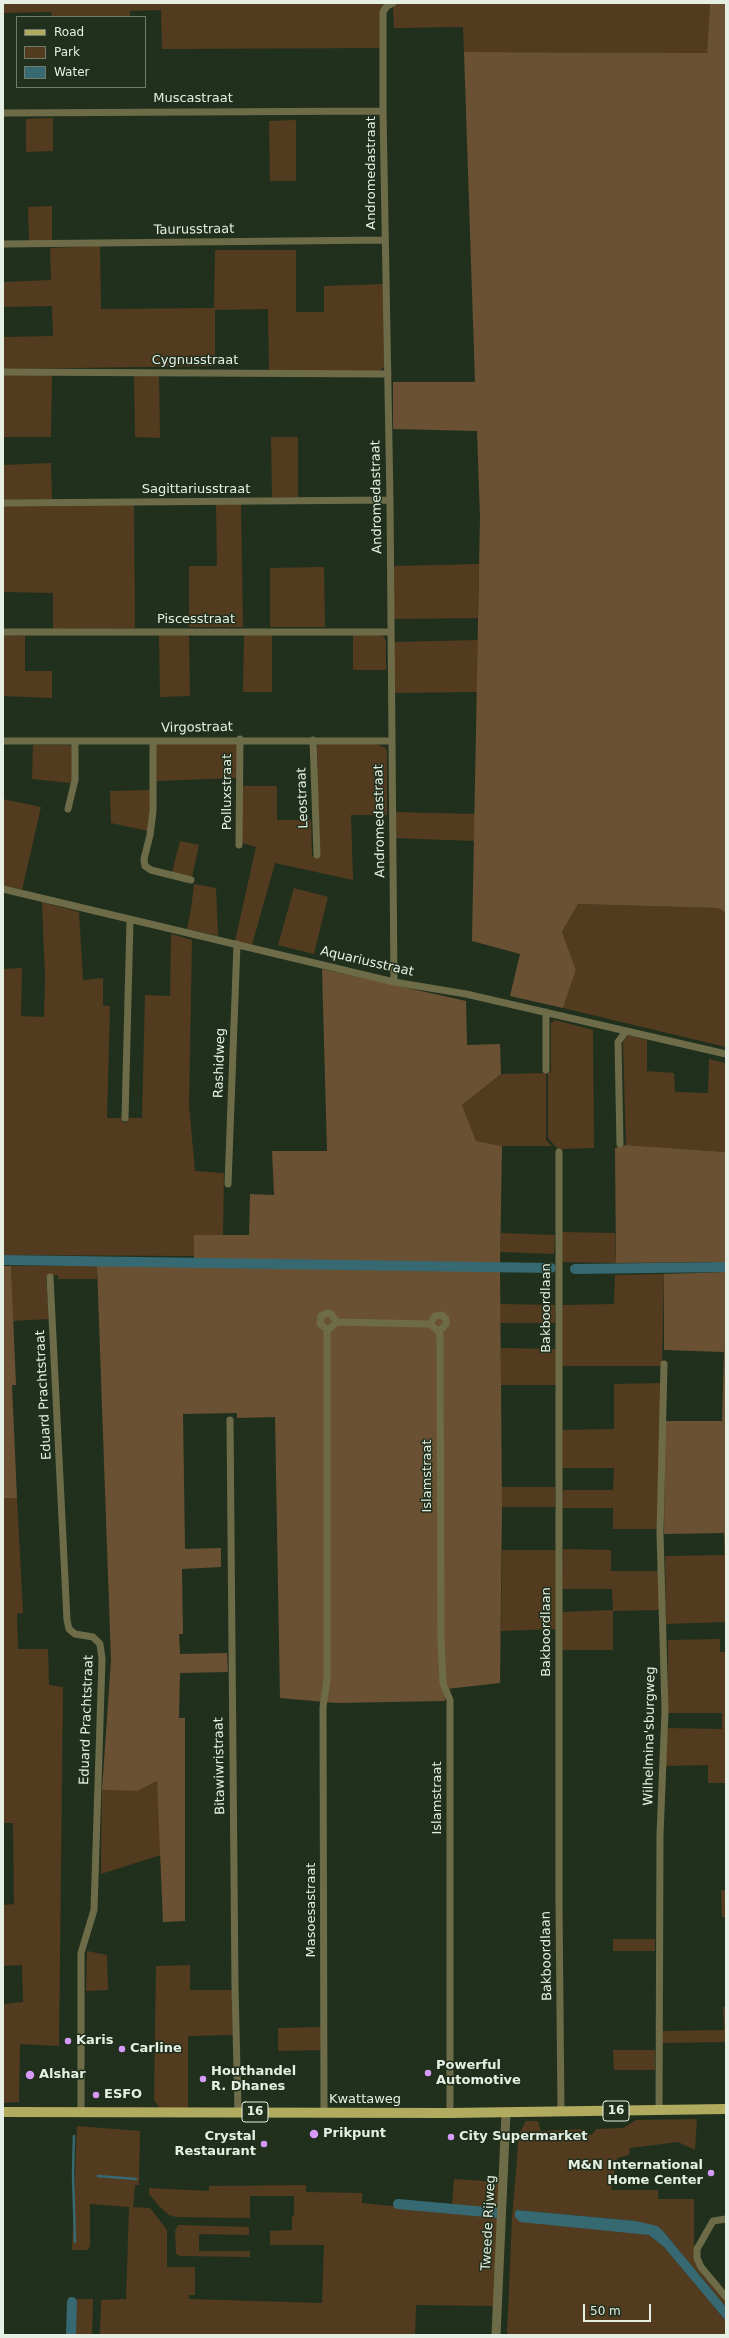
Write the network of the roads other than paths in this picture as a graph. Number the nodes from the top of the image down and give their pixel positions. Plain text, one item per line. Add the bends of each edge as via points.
1 (393, 3) edge
2 (383, 111) junction
3 (3, 113) edge
4 (384, 240) junction
5 (3, 244) edge
6 (3, 372) edge
7 (388, 374) junction
8 (390, 500) junction
9 (3, 503) edge
10 (3, 632) edge
11 (390, 632) junction
12 (240, 739) junction
13 (313, 740) junction
14 (3, 741) edge
15 (152, 741) junction
16 (391, 741) junction
17 (75, 742) junction
18 (68, 809) dead end
19 (239, 845) dead end
20 (317, 855) dead end
21 (192, 880) dead end
22 (3, 889) edge
23 (130, 920) junction
24 (237, 944) junction
25 (394, 982) junction
26 (546, 1012) junction
27 (626, 1031) junction
28 (726, 1054) edge
29 (546, 1070) dead end
30 (125, 1118) dead end
31 (620, 1144) dead end
32 (559, 1152) dead end
33 (228, 1184) dead end
34 (50, 1277) dead end
35 (337, 1322) junction
36 (430, 1324) junction
37 (328, 1330) junction
38 (439, 1332) junction
39 (664, 1364) dead end
40 (230, 1420) dead end
41 (726, 2109) edge
42 (659, 2110) junction
43 (81, 2111) junction
44 (3, 2112) edge
45 (238, 2112) junction
46 (561, 2112) junction
47 (324, 2113) junction
48 (450, 2113) junction
49 (506, 2113) junction
50 (726, 2219) edge
51 (726, 2297) edge
52 (496, 2335) edge

1 - 2 street, Andromedastraat via 383,12
2 - 3 street, Muscastraat
2 - 4 street, Andromedastraat
4 - 5 street, Taurusstraat
4 - 7 street, Andromedastraat
6 - 7 street, Cygnusstraat
7 - 8 street, Andromedastraat
8 - 9 street, Sagittariusstraat
8 - 11 street, Andromedastraat
10 - 11 street, Piscesstraat
11 - 16 street, Andromedastraat
12 - 13 street, Virgostraat
12 - 15 street, Virgostraat
12 - 19 street, Polluxstraat
13 - 16 street, Virgostraat
13 - 20 street, Leostraat
14 - 17 street, Virgostraat
15 - 17 street, Virgostraat
15 - 21 street via 153,811 145,866 151,870
16 - 25 street, Andromedastraat
17 - 18 street via 75,780
22 - 23 street, Aquariusstraat
23 - 24 street, Aquariusstraat
23 - 30 street
24 - 25 street, Aquariusstraat
24 - 33 street, Rashidweg
25 - 26 street, Aquariusstraat
26 - 27 street, Aquariusstraat
26 - 29 street
27 - 28 street, Aquariusstraat
27 - 31 street via 618,1042
32 - 46 street, Bakboordlaan
34 - 43 street, Eduard Prachtstraat via 67,1620 69,1629 75,1634 93,1637 100,1644 102,1659 94,1910 81,1953
35 - 36 street
35 - 37 street
35 - 37 street via 331,1314 321,1316 320,1324
36 - 38 street
36 - 38 street via 435,1316 442,1315 446,1319 446,1324
37 - 47 street, Masoesastraat via 327,1680 323,1707
38 - 48 street, Islamstraat via 441,1642 443,1683 450,1700
39 - 42 street, Wilhelmina'sburgweg via 660,1533 665,1711 660,1835
40 - 45 street, Bitawiwristraat via 234,1956
41 - 42 main road, Kwattaweg / 16
42 - 46 main road, Kwattaweg / 16
43 - 44 main road, Kwattaweg / 16
43 - 45 main road, Kwattaweg / 16
45 - 47 main road, Kwattaweg / 16
46 - 49 main road, Kwattaweg / 16
47 - 48 main road, Kwattaweg / 16
48 - 49 main road, Kwattaweg / 16
49 - 52 street, Tweede Rijweg
50 - 51 street via 713,2221 698,2249 697,2258 701,2267

